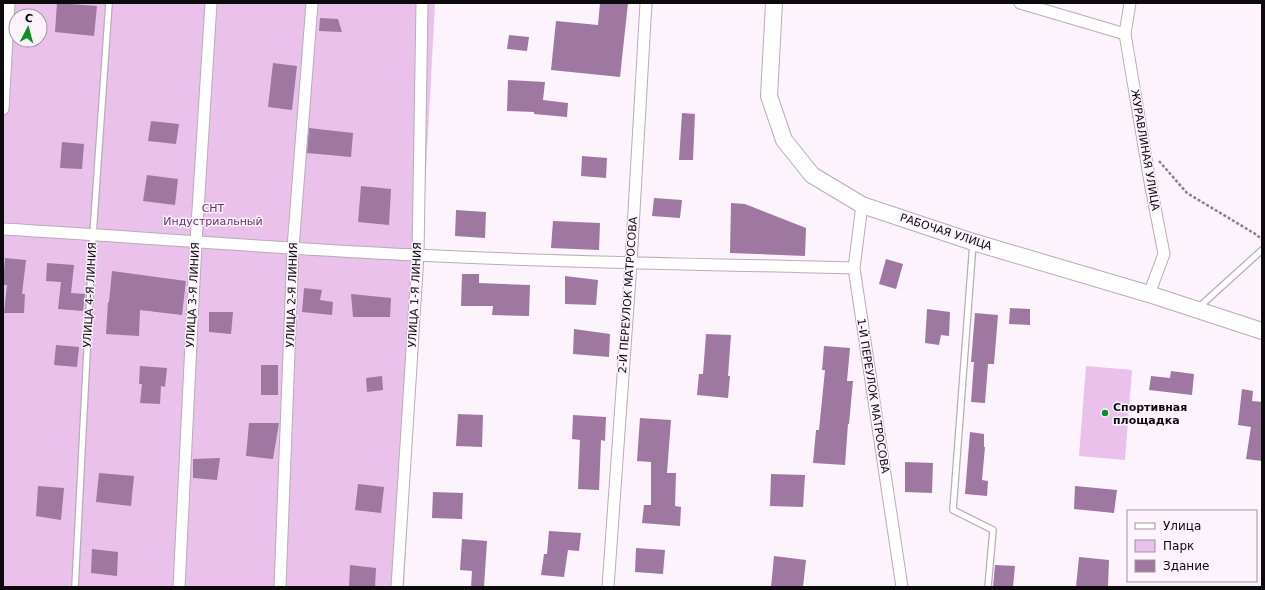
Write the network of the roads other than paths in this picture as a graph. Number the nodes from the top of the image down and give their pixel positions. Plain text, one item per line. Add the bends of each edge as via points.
1 (9, 3) edge
2 (109, 3) edge
3 (210, 3) edge
4 (312, 3) edge
5 (422, 3) edge
6 (646, 3) edge
7 (774, 3) edge
8 (1020, 3) edge
9 (1130, 3) edge
10 (1125, 34) junction
11 (3, 110) edge
12 (862, 205) junction
13 (3, 229) edge
14 (93, 234) junction
15 (196, 242) junction
16 (973, 242) junction
17 (293, 248) junction
18 (1262, 250) edge
19 (418, 256) junction
20 (631, 263) junction
21 (854, 268) junction
22 (1149, 294) junction
23 (1196, 310) junction
24 (1262, 331) edge
25 (75, 587) edge
26 (179, 587) edge
27 (280, 587) edge
28 (397, 587) edge
29 (608, 587) edge
30 (902, 587) edge
31 (988, 587) edge

1 - 11 street
2 - 14 lane, УЛИЦА 4-Я ЛИНИЯ
3 - 15 street, УЛИЦА 3-Я ЛИНИЯ
4 - 17 street, УЛИЦА 2-Я ЛИНИЯ
5 - 19 street, УЛИЦА 1-Я ЛИНИЯ
6 - 20 street, 2-Й ПЕРЕУЛОК МАТРОСОВА
7 - 12 main road, РАБОЧАЯ УЛИЦА via 769,96 784,140 812,175
8 - 10 street
9 - 10 street, ЖУРАВЛИНАЯ УЛИЦА
10 - 22 street, ЖУРАВЛИНАЯ УЛИЦА via 1164,254
12 - 16 main road, РАБОЧАЯ УЛИЦА
12 - 21 street, 1-Й ПЕРЕУЛОК МАТРОСОВА
13 - 14 street
14 - 15 street
14 - 25 lane, УЛИЦА 4-Я ЛИНИЯ
15 - 17 street
15 - 26 street, УЛИЦА 3-Я ЛИНИЯ
16 - 22 main road, РАБОЧАЯ УЛИЦА
16 - 31 lane via 953,510 993,530
17 - 19 street
17 - 27 street, УЛИЦА 2-Я ЛИНИЯ
18 - 23 lane
19 - 20 street
19 - 28 street, УЛИЦА 1-Я ЛИНИЯ
20 - 21 street
20 - 29 street, 2-Й ПЕРЕУЛОК МАТРОСОВА
21 - 30 street, 1-Й ПЕРЕУЛОК МАТРОСОВА
22 - 23 main road, РАБОЧАЯ УЛИЦА
23 - 24 main road, РАБОЧАЯ УЛИЦА

